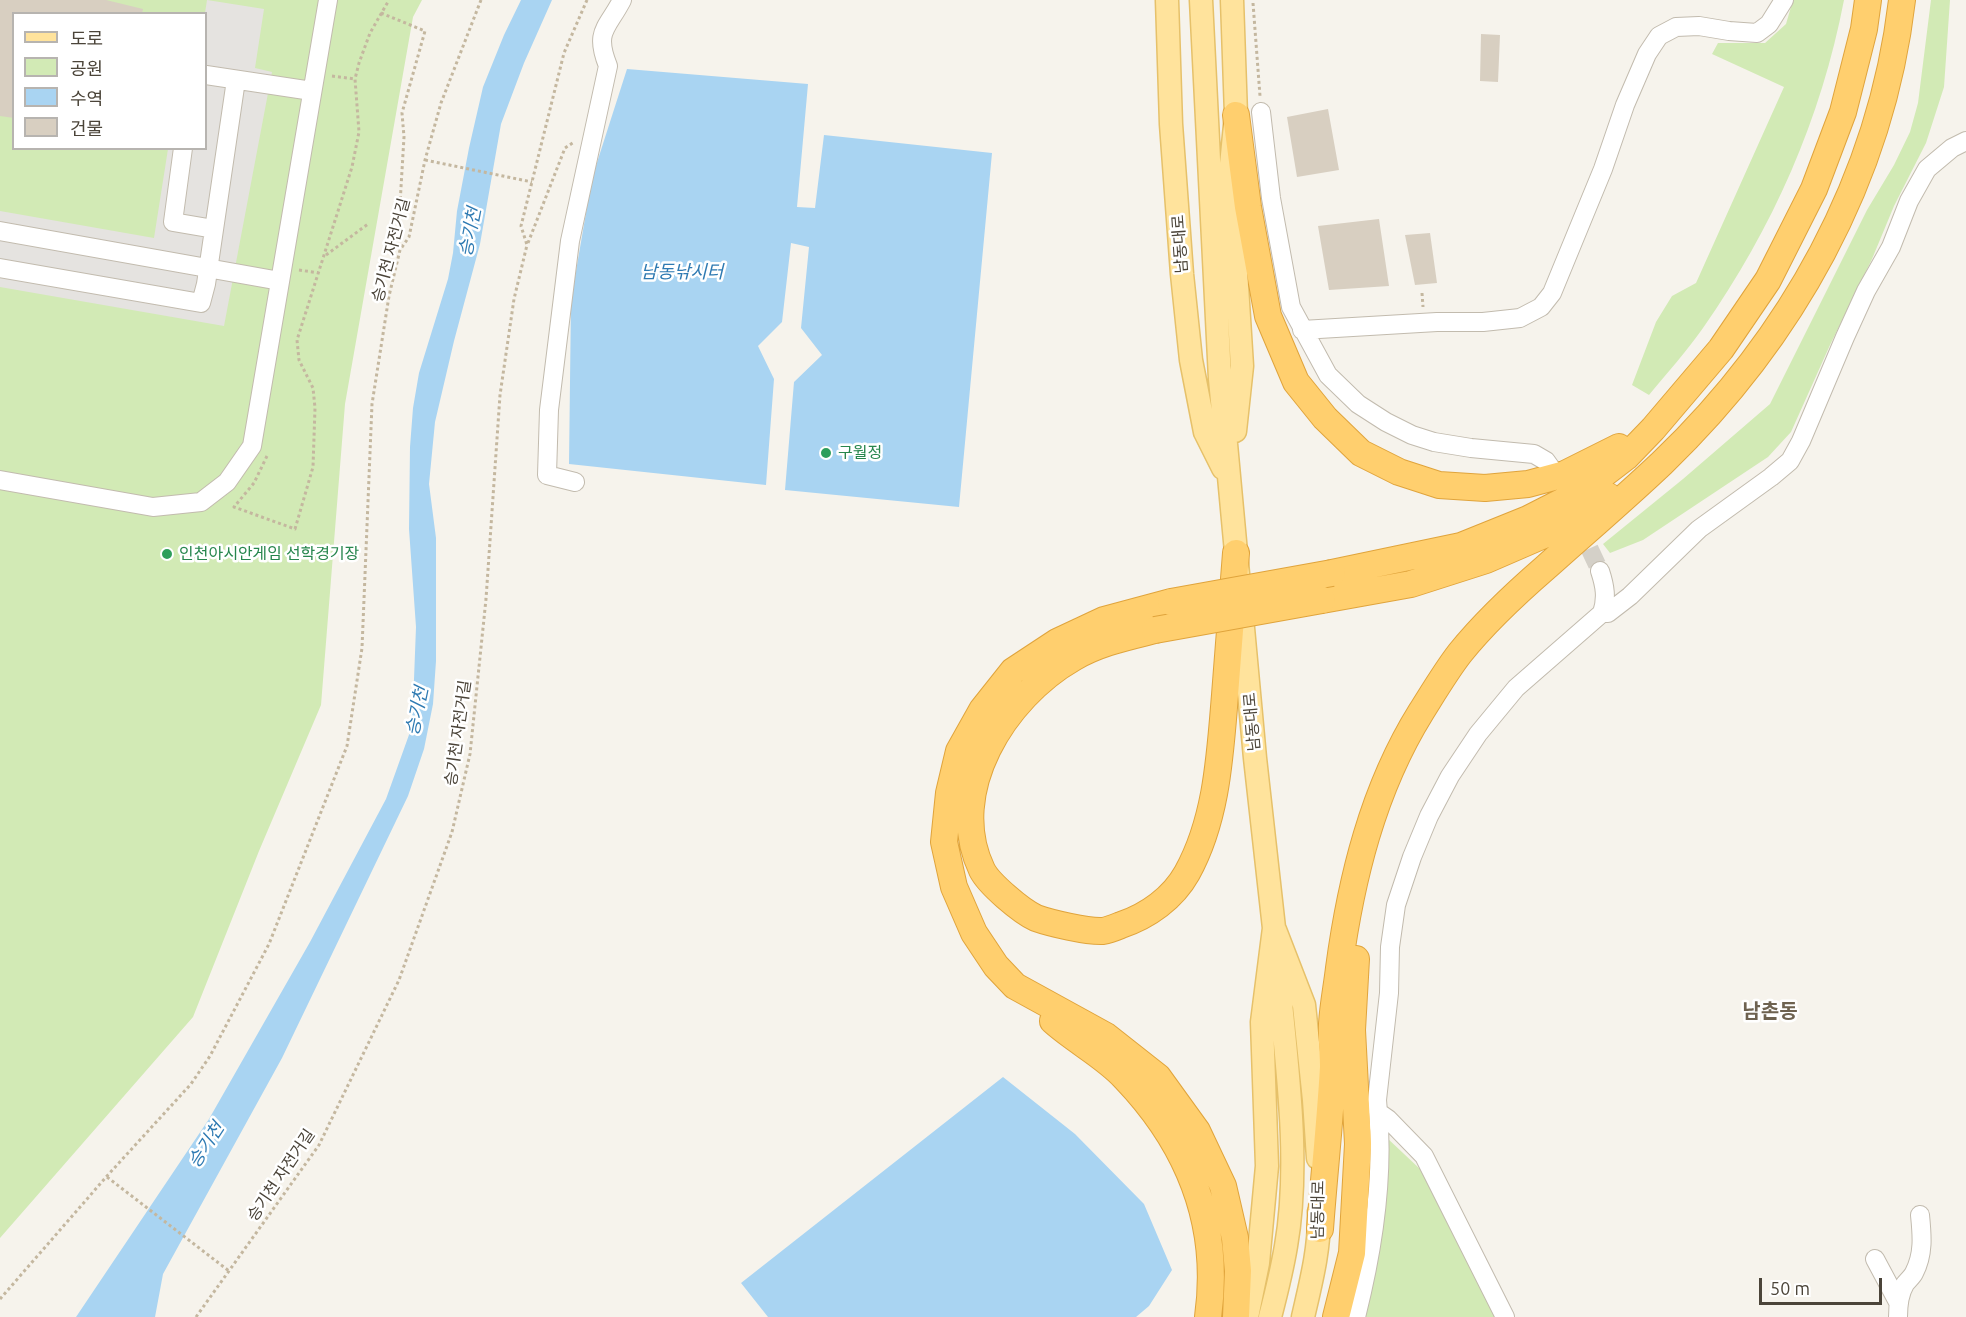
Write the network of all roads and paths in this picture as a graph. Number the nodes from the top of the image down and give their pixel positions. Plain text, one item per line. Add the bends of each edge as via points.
1 (327, 0) edge
2 (389, 0) edge
3 (481, 0) edge
4 (587, 0) edge
5 (622, 0) edge
6 (1167, 0) edge
7 (1201, 0) edge
8 (1232, 0) edge
9 (1253, 0) edge
10 (1784, 0) edge
11 (1869, 0) edge
12 (1902, 0) edge
13 (381, 14) junction
14 (207, 75) edge
15 (330, 76) dead end
16 (355, 79) junction
17 (236, 80) junction
18 (312, 92) junction
19 (1249, 114) junction
20 (594, 129) junction
21 (1959, 144) edge
22 (183, 150) edge
23 (425, 160) junction
24 (532, 182) junction
25 (368, 224) dead end
26 (214, 229) junction
27 (0, 231) edge
28 (527, 245) junction
29 (400, 250) junction
30 (324, 256) junction
31 (0, 267) edge
32 (208, 267) junction
33 (319, 273) junction
34 (288, 280) junction
35 (1302, 330) junction
36 (1653, 429) junction
37 (269, 446) dead end
38 (1662, 463) junction
39 (1551, 468) dead end
40 (0, 480) edge
41 (1230, 480) junction
42 (575, 482) dead end
43 (1236, 553) junction
44 (1600, 572) tunnel mouth
45 (1602, 613) junction
46 (1375, 810) junction
47 (1274, 928) junction
48 (1015, 986) junction
49 (1377, 1112) junction
50 (107, 1176) junction
51 (1920, 1215) dead end
52 (1320, 1230) junction
53 (1875, 1259) dead end
54 (229, 1271) junction
55 (0, 1299) edge
56 (1898, 1310) edge
57 (196, 1317) edge
58 (1208, 1317) edge
59 (1236, 1317) edge
60 (1247, 1317) edge
61 (1270, 1317) edge
62 (1303, 1317) edge
63 (1336, 1317) edge
64 (1356, 1317) edge
65 (1505, 1317) edge

1 - 18 street
2 - 13 path
3 - 23 path, 승기천 자전거길 via 441,103
4 - 24 path, 승기천 자전거길 via 564,53
5 - 20 street via 604,29 601,49 608,66
6 - 41 main road, 남동대로 via 1171,124 1191,360 1205,432
7 - 41 main road, 남동대로 via 1220,379
8 - 19 main road, 남동대로
9 - 19 path
10 - 35 street via 1769,24 1756,33 1699,26 1676,27 1659,36 1625,105 1552,293 1541,307 1520,318 1483,322
11 - 36 highway via 1843,112 1809,200 1768,280 1728,339
12 - 38 highway via 1898,38 1878,121 1848,200 1816,267 1772,337 1719,403
13 - 16 path via 366,43
13 - 29 path via 425,31 402,113
14 - 17 street
15 - 16 path
16 - 30 path via 359,132
17 - 18 street
17 - 26 street
18 - 34 street
19 - 35 street via 1271,198 1291,307
19 - 36 highway via 1248,207 1268,316 1296,382 1361,453 1399,472 1439,485 1485,488 1528,484 1564,474
19 - 41 main road, 남동대로 via 1230,175 1242,366
20 - 28 path via 565,148
20 - 42 street via 570,241 549,410 547,475
21 - 45 street via 1927,169 1866,291 1790,461 1699,529 1630,596 1608,613
22 - 26 street via 173,222
23 - 24 path
23 - 29 path, 승기천 자전거길 via 408,237
24 - 28 path, 승기천 자전거길 via 521,226
25 - 30 path
26 - 32 street
27 - 32 street
28 - 54 path, 승기천 자전거길 via 514,299 500,395 486,599 470,754 452,832 399,980 319,1145
29 - 50 path, 승기천 자전거길 via 372,404 362,648 346,746 269,944 210,1056 191,1084
30 - 33 path
31 - 32 street via 201,303
32 - 34 street
33 - 34 path via 299,270
33 - 37 path via 297,340 299,360 313,388 315,408 313,467 295,529 234,507 254,483
34 - 40 street via 252,446 227,482 201,502 153,507
35 - 39 street via 1328,375 1358,404 1386,422 1434,442 1534,454
36 - 48 highway, bridge via 1626,457 1579,493 1461,546 1171,602 1104,620 1057,642 1013,671 982,710 959,751 944,842 954,887 974,933
38 - 43 highway, bridge via 1546,534 1486,560 1411,584 1322,600 1155,630 1116,639 1074,657 1044,677 995,734 979,769 971,810 972,841 982,872 1006,897 1035,917 1104,931 1137,920 1167,900 1187,873 1204,835 1219,770
38 - 46 highway via 1508,601 1460,653 1419,714
41 - 43 main road, 남동대로
43 - 47 main road, 남동대로
44 - 45 street via 1606,593
45 - 49 street via 1516,688 1473,742 1429,816 1396,905
46 - 52 highway via 1354,880 1342,944 1332,1023 1333,1064
46 - 63 highway via 1358,920 1352,1030 1358,1144 1352,1253
47 - 52 main road, 남동대로 via 1304,1005 1314,1100
47 - 60 main road, 남동대로 via 1262,1022 1267,1166 1258,1263
47 - 61 main road via 1291,1122 1292,1180 1287,1244
48 - 58 highway via 1124,1076 1160,1118 1187,1165 1205,1214 1212,1262
48 - 59 highway via 1106,1036 1158,1077 1197,1131 1223,1186 1235,1238
49 - 64 street via 1378,1190 1369,1260
49 - 65 street via 1424,1156
50 - 54 path
50 - 55 path, 승기천 자전거길
51 - 56 street via 1920,1258 1904,1285
52 - 62 main road, 남동대로
53 - 56 street
54 - 57 path, 승기천 자전거길

